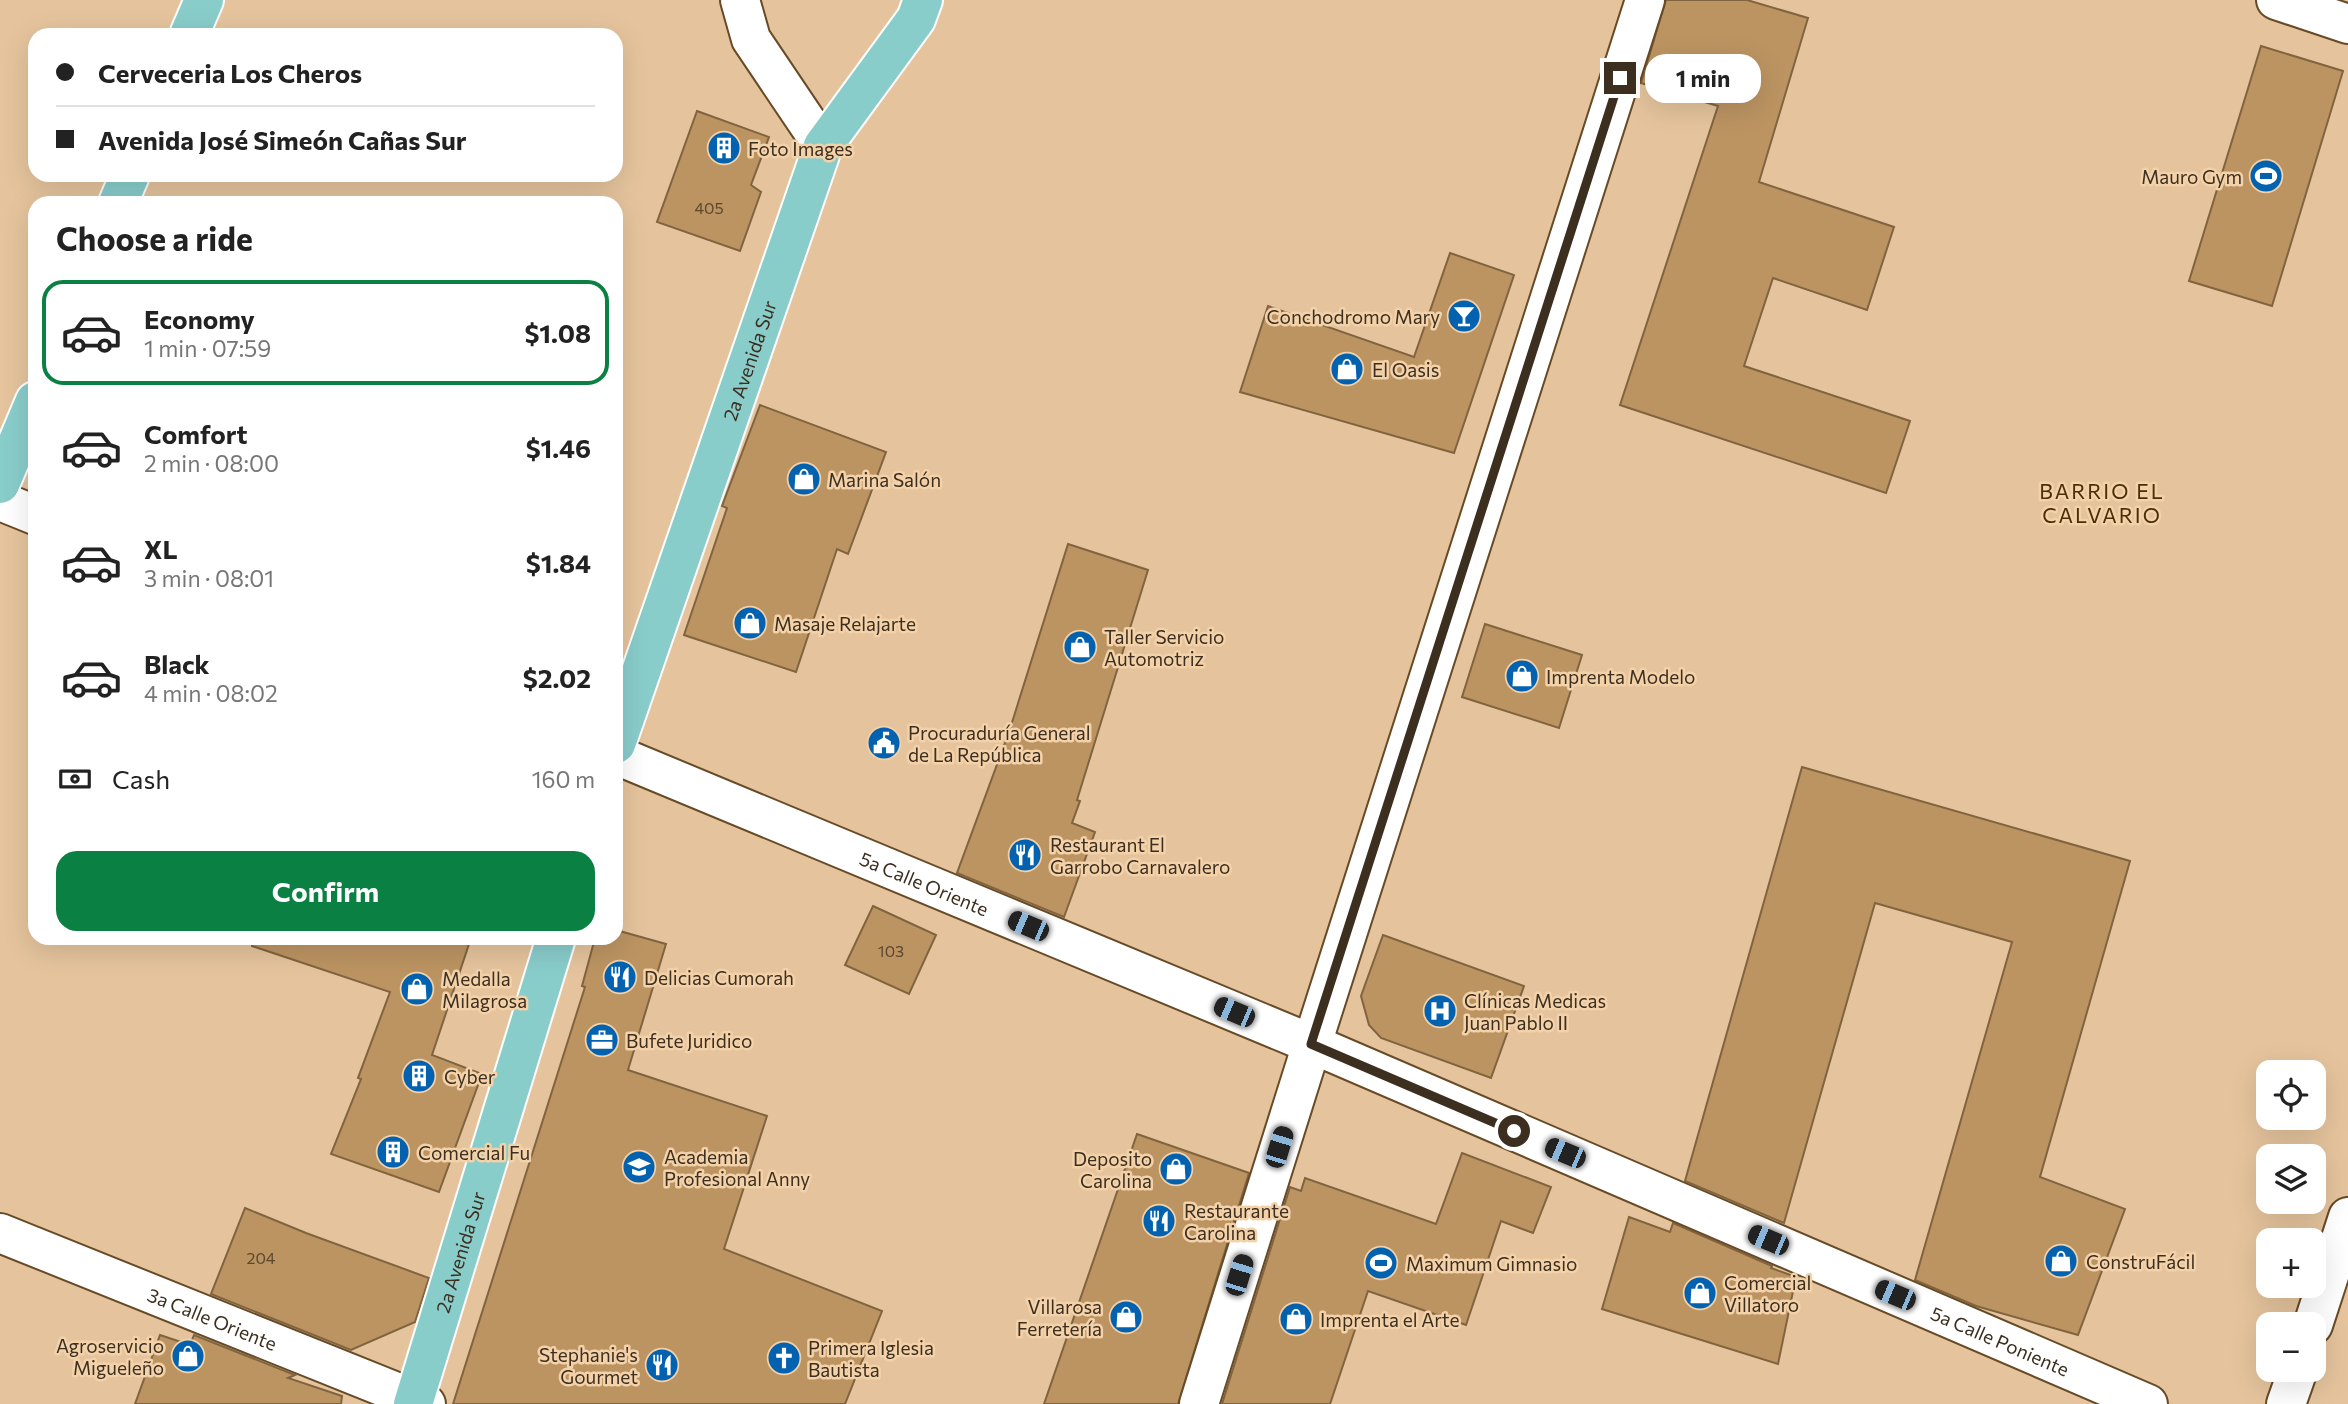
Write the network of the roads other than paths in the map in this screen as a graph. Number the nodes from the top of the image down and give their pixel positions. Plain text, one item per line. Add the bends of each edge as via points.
1 (204, 0) edge
2 (740, 0) edge
3 (923, 0) edge
4 (1645, 0) edge
5 (2276, 0) edge
6 (2348, 24) edge
7 (192, 28) edge
8 (823, 146) junction
9 (28, 418) edge
10 (0, 484) edge
11 (0, 501) edge
12 (28, 512) edge
13 (623, 724) edge
14 (623, 758) edge
15 (554, 945) edge
16 (1311, 1044) junction
17 (2348, 1217) edge
18 (0, 1233) edge
19 (2316, 1312) edge
20 (2294, 1382) edge
21 (418, 1403) edge
22 (1199, 1404) edge
23 (2148, 1404) edge
24 (2286, 1404) edge

1 - 7 main road
2 - 8 street via 751,39
3 - 8 main road, 2a Avenida Sur via 916,19
4 - 16 street
5 - 6 street
8 - 13 main road, 2a Avenida Sur
9 - 10 main road
11 - 12 street
14 - 16 street, 5a Calle Oriente
15 - 21 main road, 2a Avenida Sur
16 - 22 street
16 - 23 street, 5a Calle Poniente
17 - 19 street
18 - 21 street, 3a Calle Oriente
20 - 24 street

